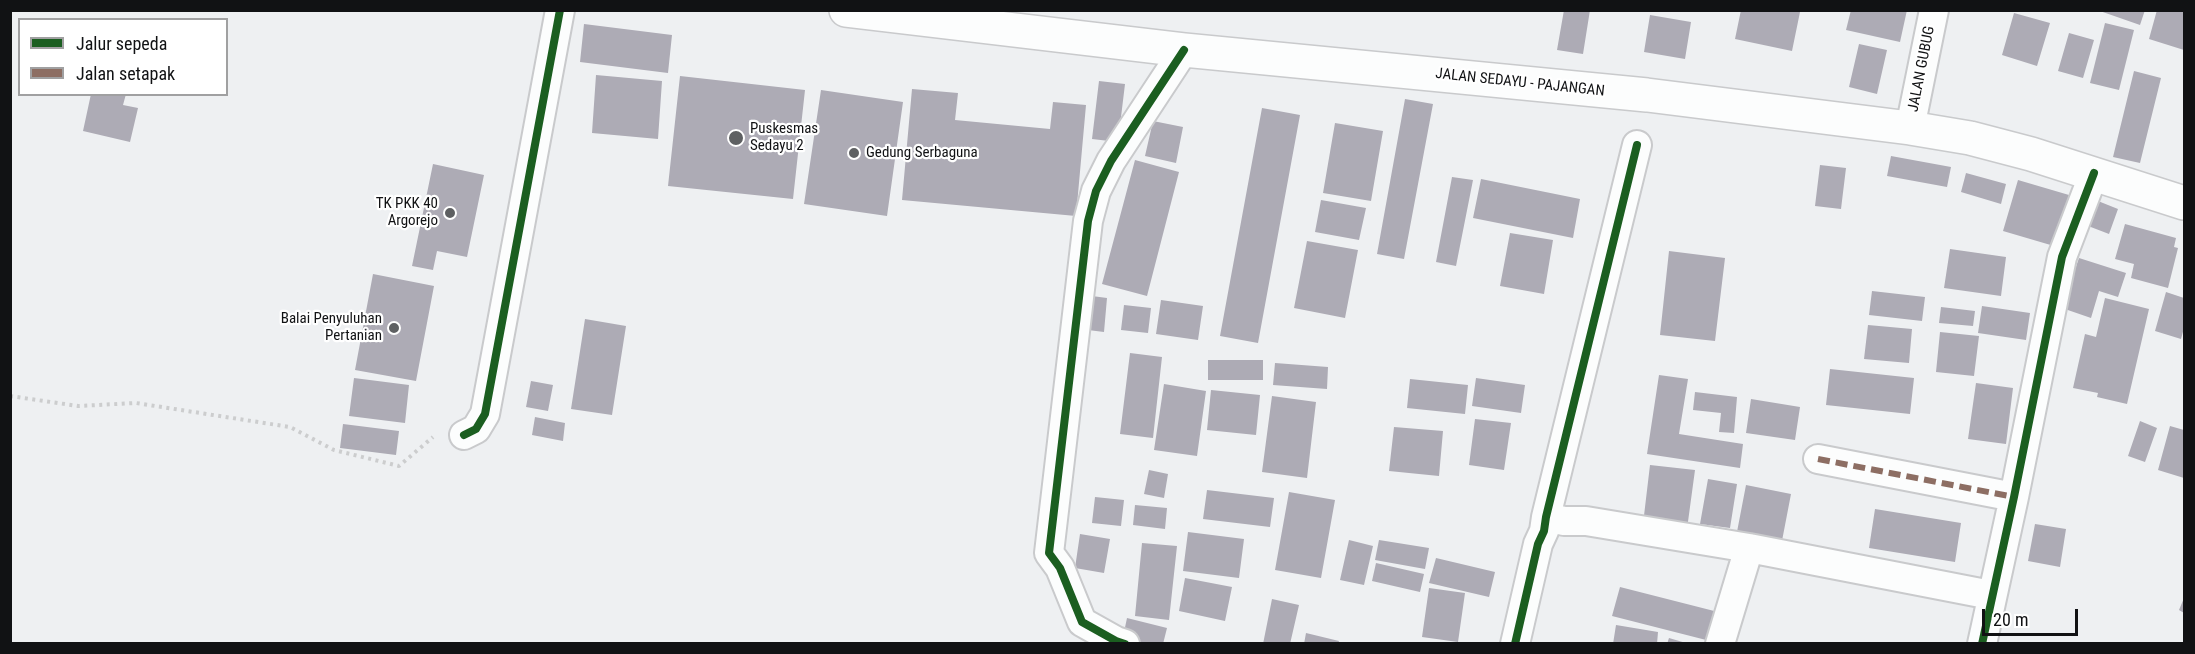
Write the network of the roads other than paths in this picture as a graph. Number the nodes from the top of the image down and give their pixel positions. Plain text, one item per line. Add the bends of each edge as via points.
1 (560, 10) edge
2 (846, 10) edge
3 (1934, 10) edge
4 (1184, 50) junction
5 (1910, 128) junction
6 (1637, 145) dead end
7 (2094, 173) junction
8 (2184, 203) edge
9 (464, 435) road end
10 (1818, 459) dead end
11 (2014, 497) junction
12 (1546, 517) junction
13 (1749, 548) junction
14 (1991, 595) junction
15 (1125, 644) edge
16 (1515, 644) edge
17 (1720, 644) edge
18 (1982, 644) edge

1 - 9 street via 485,414 476,429
2 - 4 main road, JALAN SEDAYU - PAJANGAN
3 - 5 street, JALAN GUBUG
4 - 5 main road, JALAN SEDAYU - PAJANGAN via 1658,97
4 - 15 street via 1111,161 1096,191 1088,221 1049,553 1060,568 1082,622
5 - 7 main road, JALAN SEDAYU - PAJANGAN via 1970,138
6 - 12 street
7 - 8 main road, JALAN SEDAYU - PAJANGAN
7 - 11 street via 2062,257
10 - 11 street
11 - 14 street
12 - 13 street
12 - 16 street
13 - 14 street
13 - 17 street
14 - 18 street

